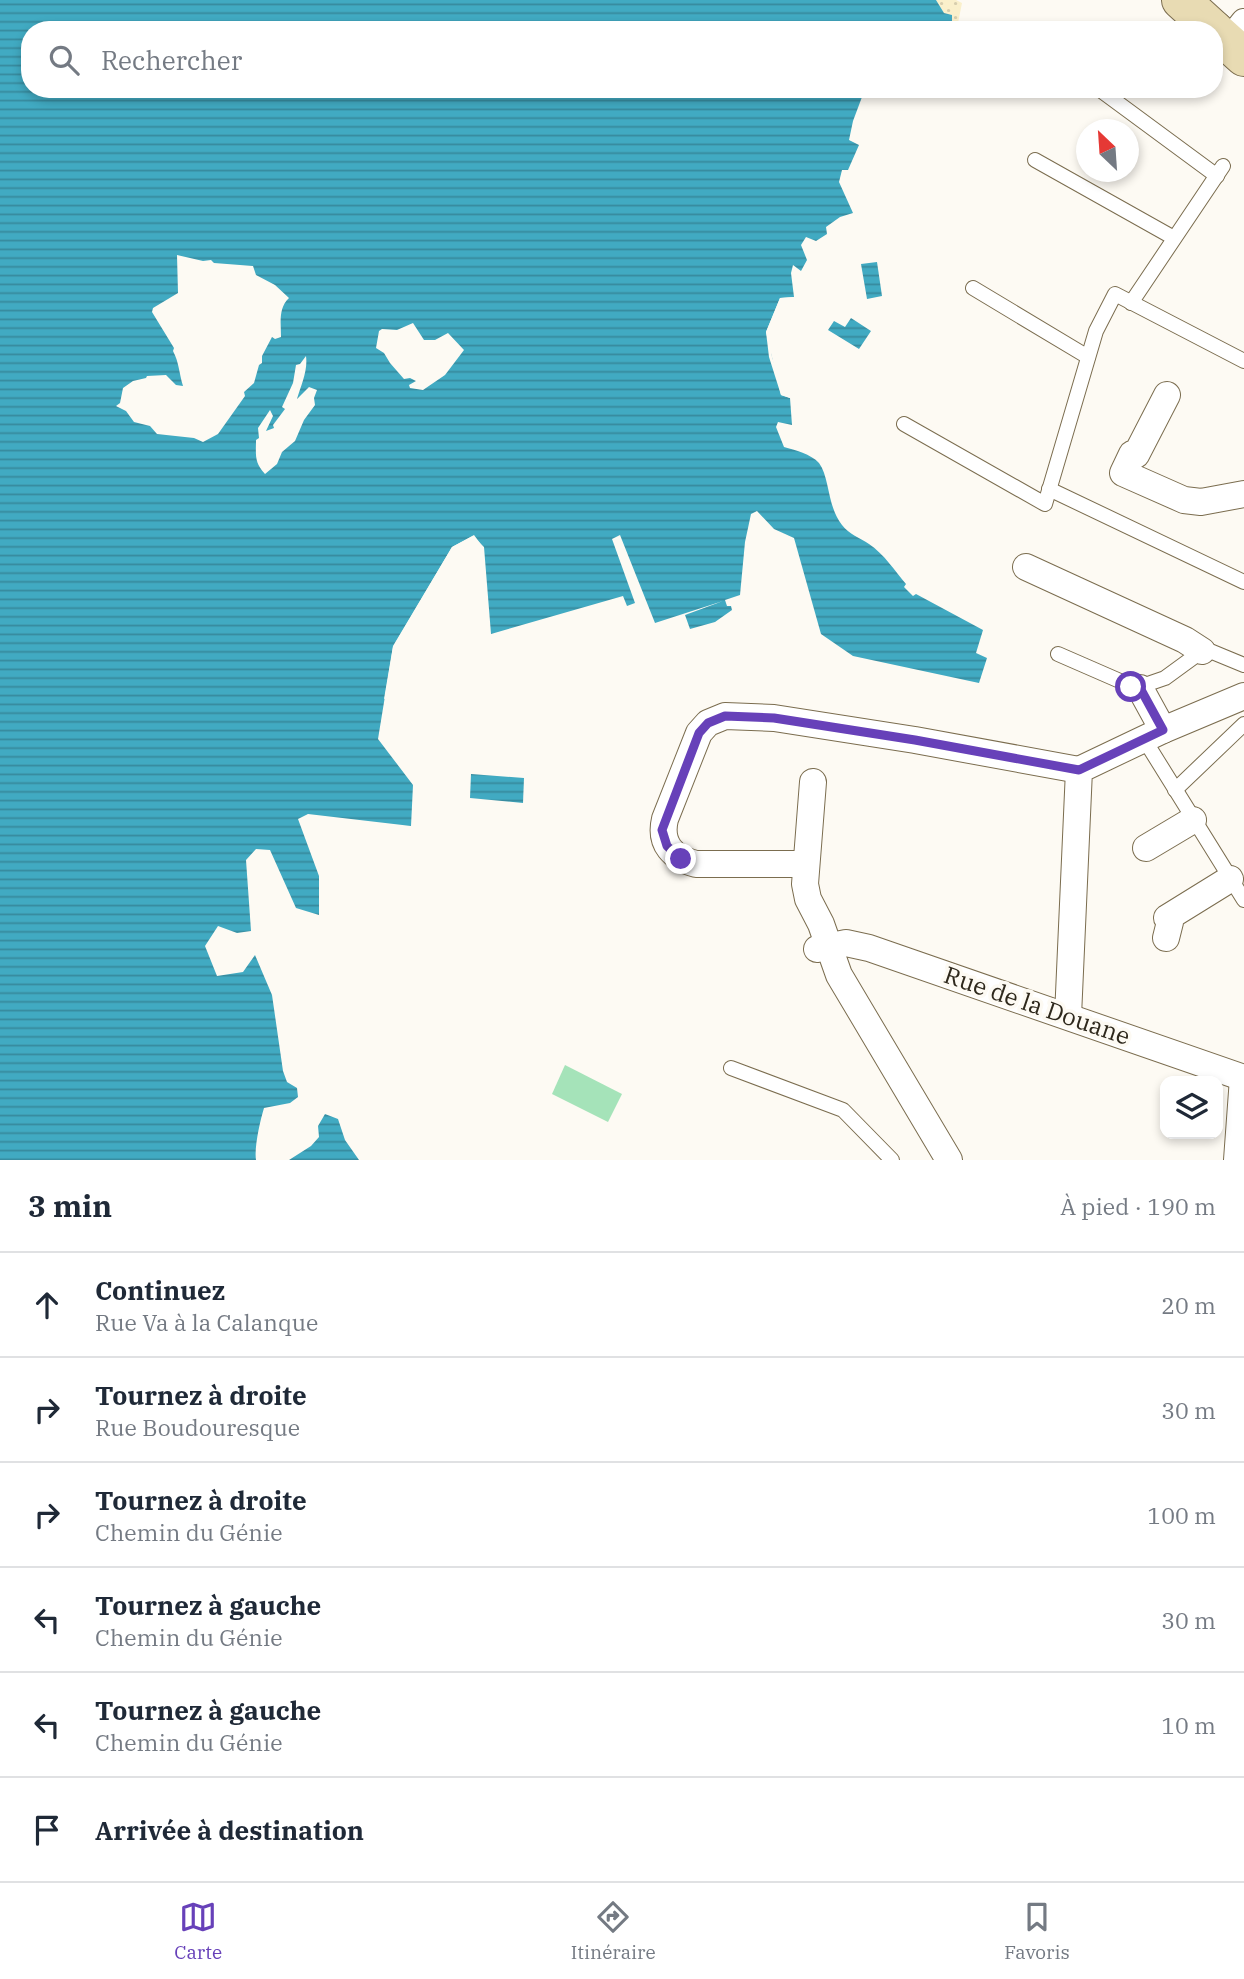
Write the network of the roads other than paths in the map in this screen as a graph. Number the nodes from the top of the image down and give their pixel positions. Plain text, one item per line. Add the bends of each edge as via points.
1 (1181, 0) edge
2 (1209, 21) edge
3 (1112, 98) edge
4 (1035, 160) dead end
5 (1174, 238) junction
6 (973, 288) dead end
7 (1131, 303) junction
8 (1088, 357) junction
9 (1244, 361) edge
10 (1167, 395) dead end
11 (904, 424) dead end
12 (1049, 489) junction
13 (1244, 494) edge
14 (1026, 567) dead end
15 (1244, 582) edge
16 (1202, 651) junction
17 (1058, 654) dead end
18 (1244, 665) edge
19 (1140, 688) junction
20 (1244, 696) edge
21 (1244, 724) edge
22 (1154, 734) junction
23 (1079, 770) junction
24 (813, 782) dead end
25 (1175, 790) junction
26 (1193, 820) junction
27 (1146, 848) dead end
28 (806, 864) junction
29 (1237, 890) edge
30 (1166, 938) dead end
31 (823, 947) junction
32 (1068, 1016) junction
33 (731, 1068) dead end
34 (1244, 1078) edge
35 (892, 1160) edge
36 (949, 1160) edge
37 (1237, 1160) edge

1 - 2 main road
3 - 5 lane via 1220,171
4 - 5 lane
5 - 7 lane
6 - 8 lane
7 - 8 lane via 1115,295
7 - 9 lane
8 - 12 lane
10 - 13 street via 1123,473 1185,500 1201,502
11 - 12 lane via 1045,504
12 - 15 lane
14 - 16 street
16 - 18 lane
16 - 19 lane via 1173,673
17 - 19 lane
19 - 22 street
20 - 22 street
21 - 25 lane
22 - 23 street
22 - 25 lane
23 - 28 street via 774,718 725,716 708,723 699,733 665,819 662,830 667,846 676,856 696,864
23 - 32 street
24 - 28 street
25 - 26 lane
26 - 27 street
26 - 29 lane
28 - 31 street via 808,899 821,924
29 - 30 street via 1167,918
31 - 32 street, Rue de la Douane via 846,943 869,948
31 - 36 street
32 - 34 street, Rue de la Douane
33 - 35 lane via 843,1110
34 - 37 street

